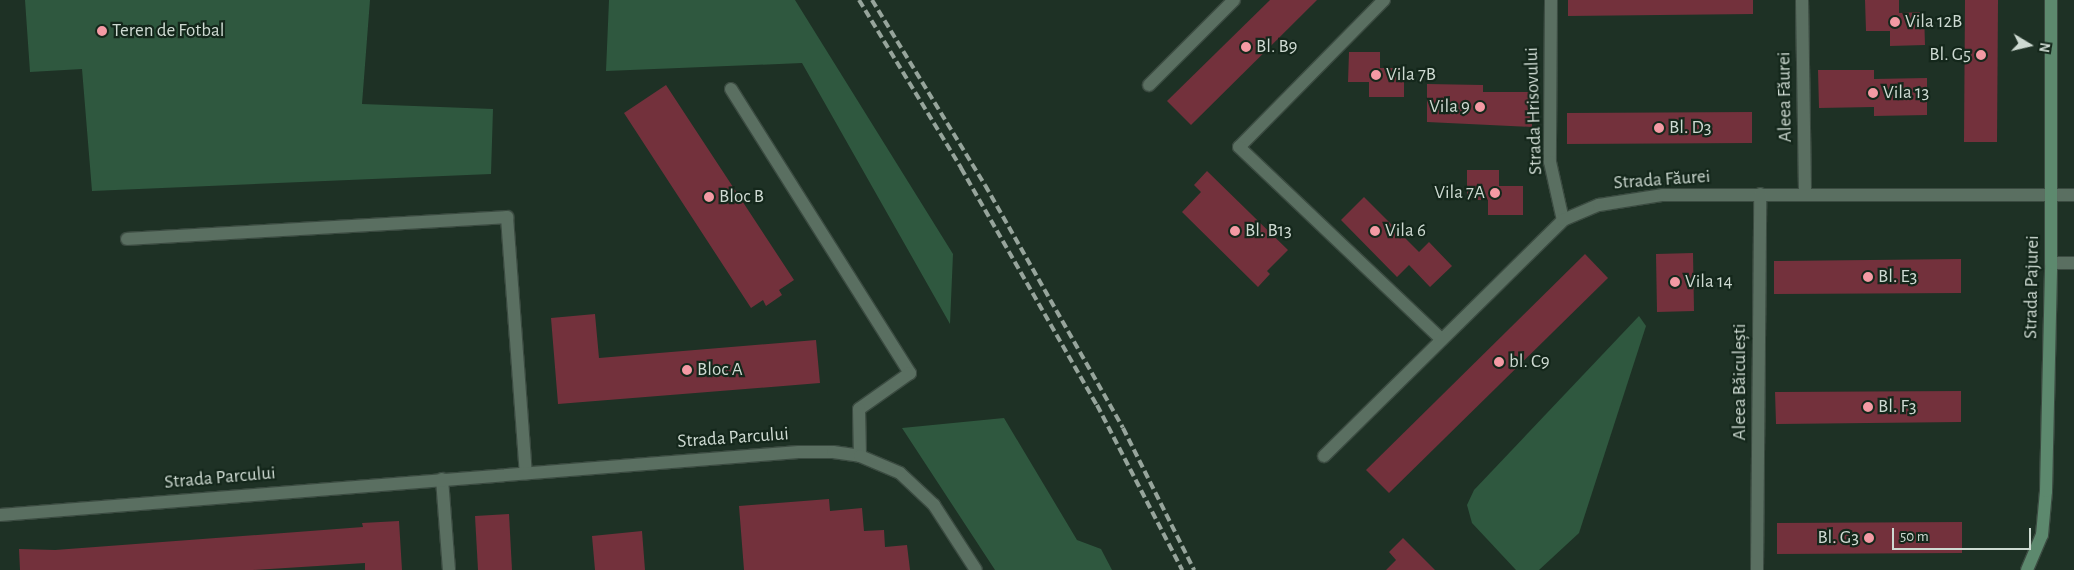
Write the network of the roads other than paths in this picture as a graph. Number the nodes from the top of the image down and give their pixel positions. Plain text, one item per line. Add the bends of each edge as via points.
1 (1234, 0) edge
2 (1384, 0) edge
3 (1551, 0) edge
4 (1802, 0) edge
5 (2051, 0) edge
6 (1150, 85) dead end
7 (731, 89) dead end
8 (1760, 194) junction
9 (1805, 194) junction
10 (2052, 195) junction
11 (2074, 195) edge
12 (1563, 220) junction
13 (127, 240) dead end
14 (2051, 263) junction
15 (2074, 263) edge
16 (1441, 339) junction
17 (860, 456) junction
18 (1324, 456) dead end
19 (526, 473) junction
20 (442, 479) junction
21 (0, 515) edge
22 (449, 570) edge
23 (976, 570) edge
24 (1758, 570) edge
25 (2027, 570) edge

1 - 6 street
2 - 16 street via 1239,147
3 - 12 street, Strada Hrisovului via 1550,162
4 - 9 street, Aleea Făurei
5 - 10 street, Strada Pajurei
7 - 17 street via 910,373 859,409
8 - 9 street, Strada Făurei
8 - 12 street, Strada Făurei via 1639,197 1598,205
8 - 24 street, Aleea Băiculești
9 - 10 street, Strada Făurei
10 - 11 street, Strada Făurei
10 - 14 street, Strada Pajurei
12 - 16 street, Strada Făurei
13 - 19 street via 507,217
14 - 15 street
14 - 25 street, Strada Pajurei via 2044,515 2037,552
16 - 18 street, Strada Făurei
17 - 19 street, Strada Parcului via 799,452
17 - 23 street, Strada Parcului via 900,473 923,494
19 - 20 street, Strada Parcului
20 - 21 street, Strada Parcului
20 - 22 street

